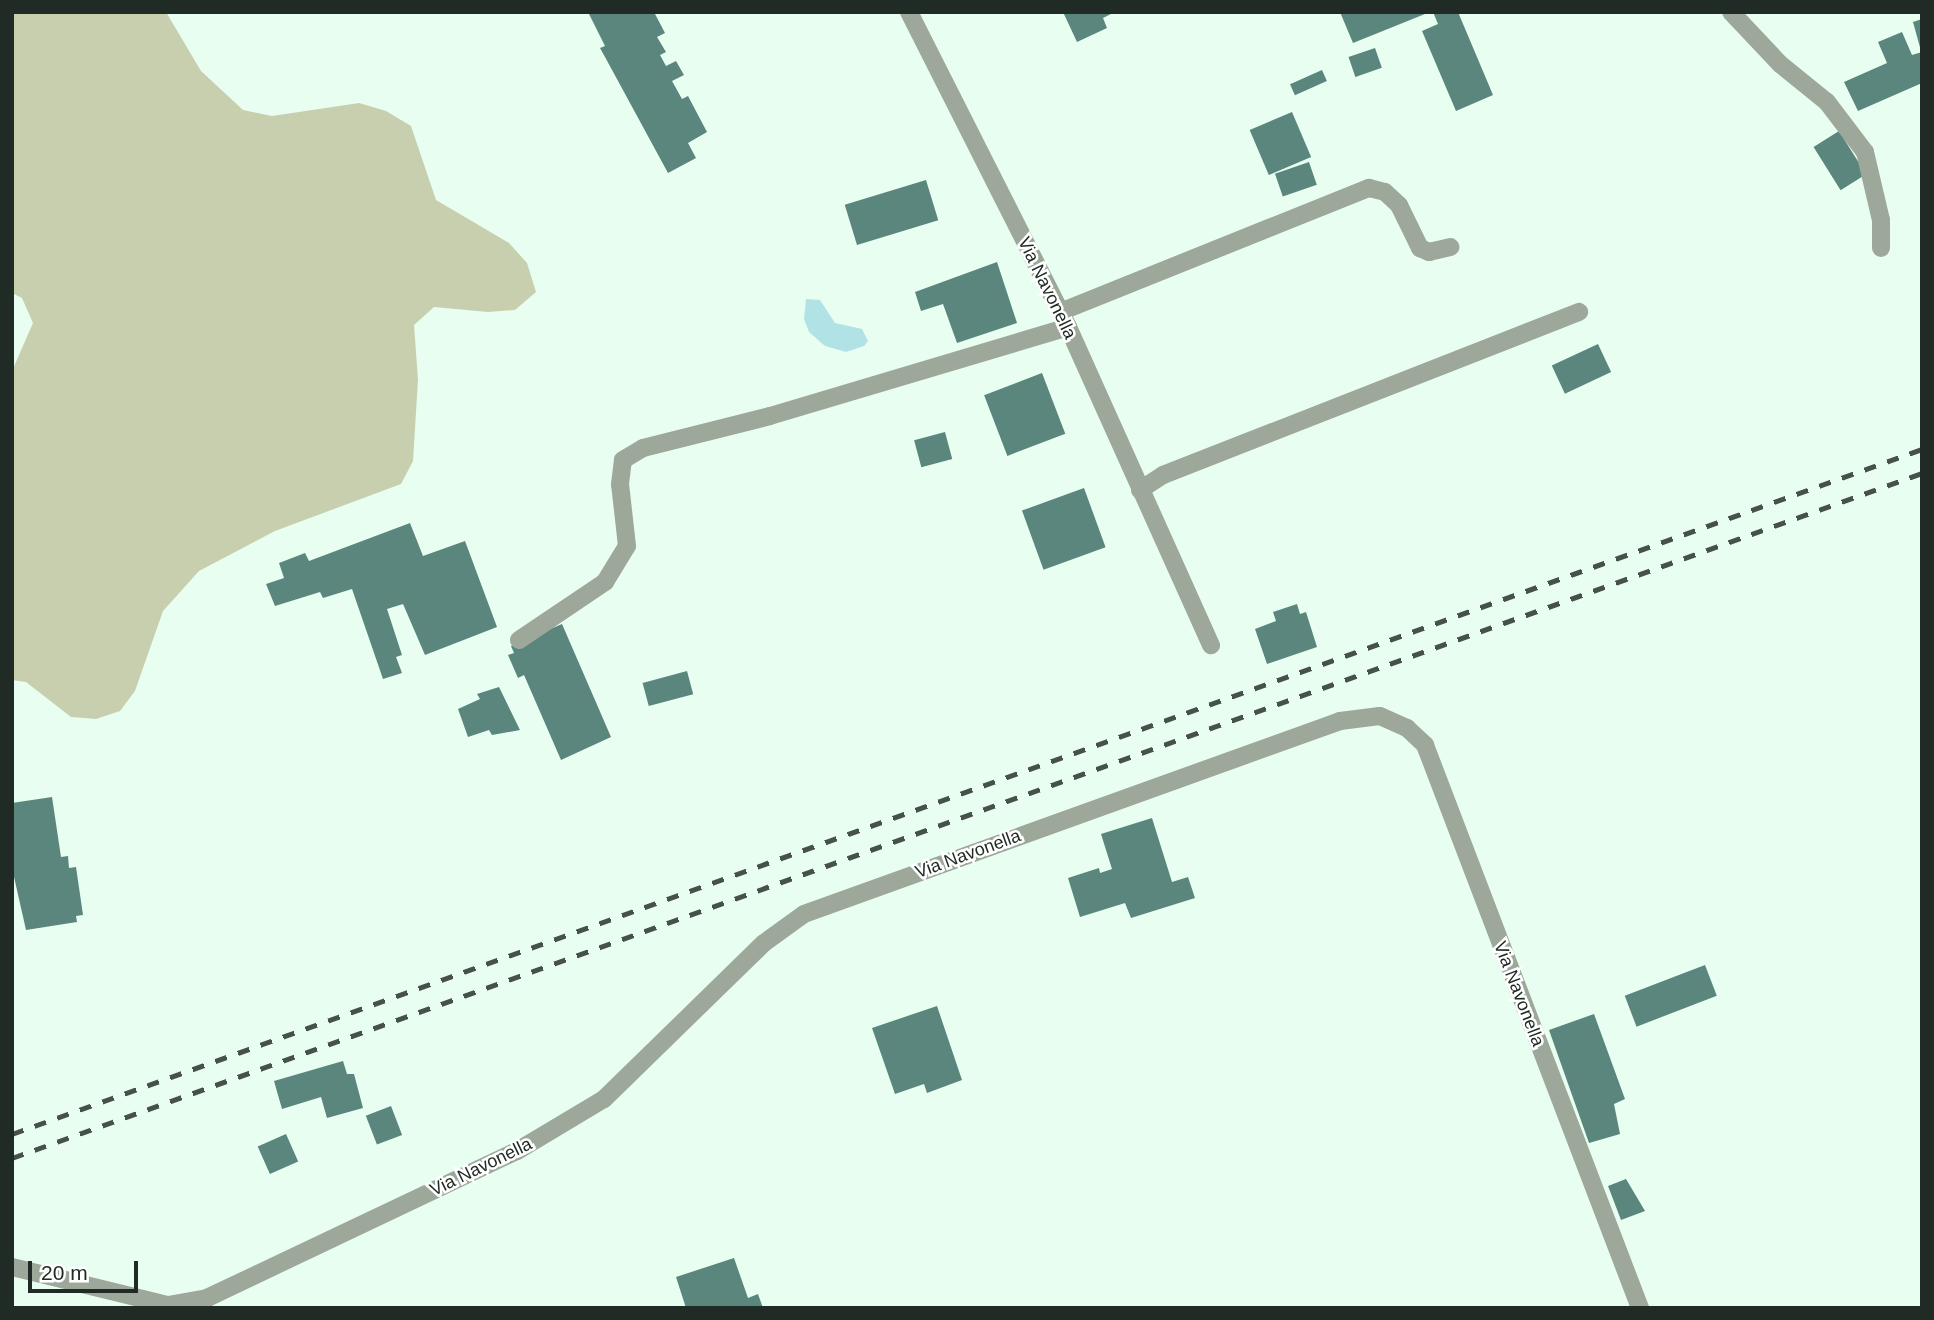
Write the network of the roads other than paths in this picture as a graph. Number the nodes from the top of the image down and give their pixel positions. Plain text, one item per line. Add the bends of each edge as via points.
1 (909, 12) edge
2 (1731, 12) edge
3 (1450, 247) dead end
4 (1881, 248) dead end
5 (1579, 312) dead end
6 (1064, 319) junction
7 (1140, 490) junction
8 (519, 640) dead end
9 (1211, 645) dead end
10 (12, 1267) edge
11 (1640, 1308) edge

1 - 6 street, Via Navonella
2 - 4 street via 1780,64 1827,102 1865,152 1881,219
3 - 6 street via 1429,252 1420,248 1399,205 1385,192 1369,188
5 - 7 street via 1163,475
6 - 7 street, Via Navonella
6 - 8 street via 770,416 643,448 624,460 620,484 627,547 605,582
7 - 9 street, Via Navonella
10 - 11 street, Via Navonella via 128,1299 168,1305 207,1297 517,1151 604,1099 764,943 804,914 1340,721 1380,716 1407,728 1425,745

